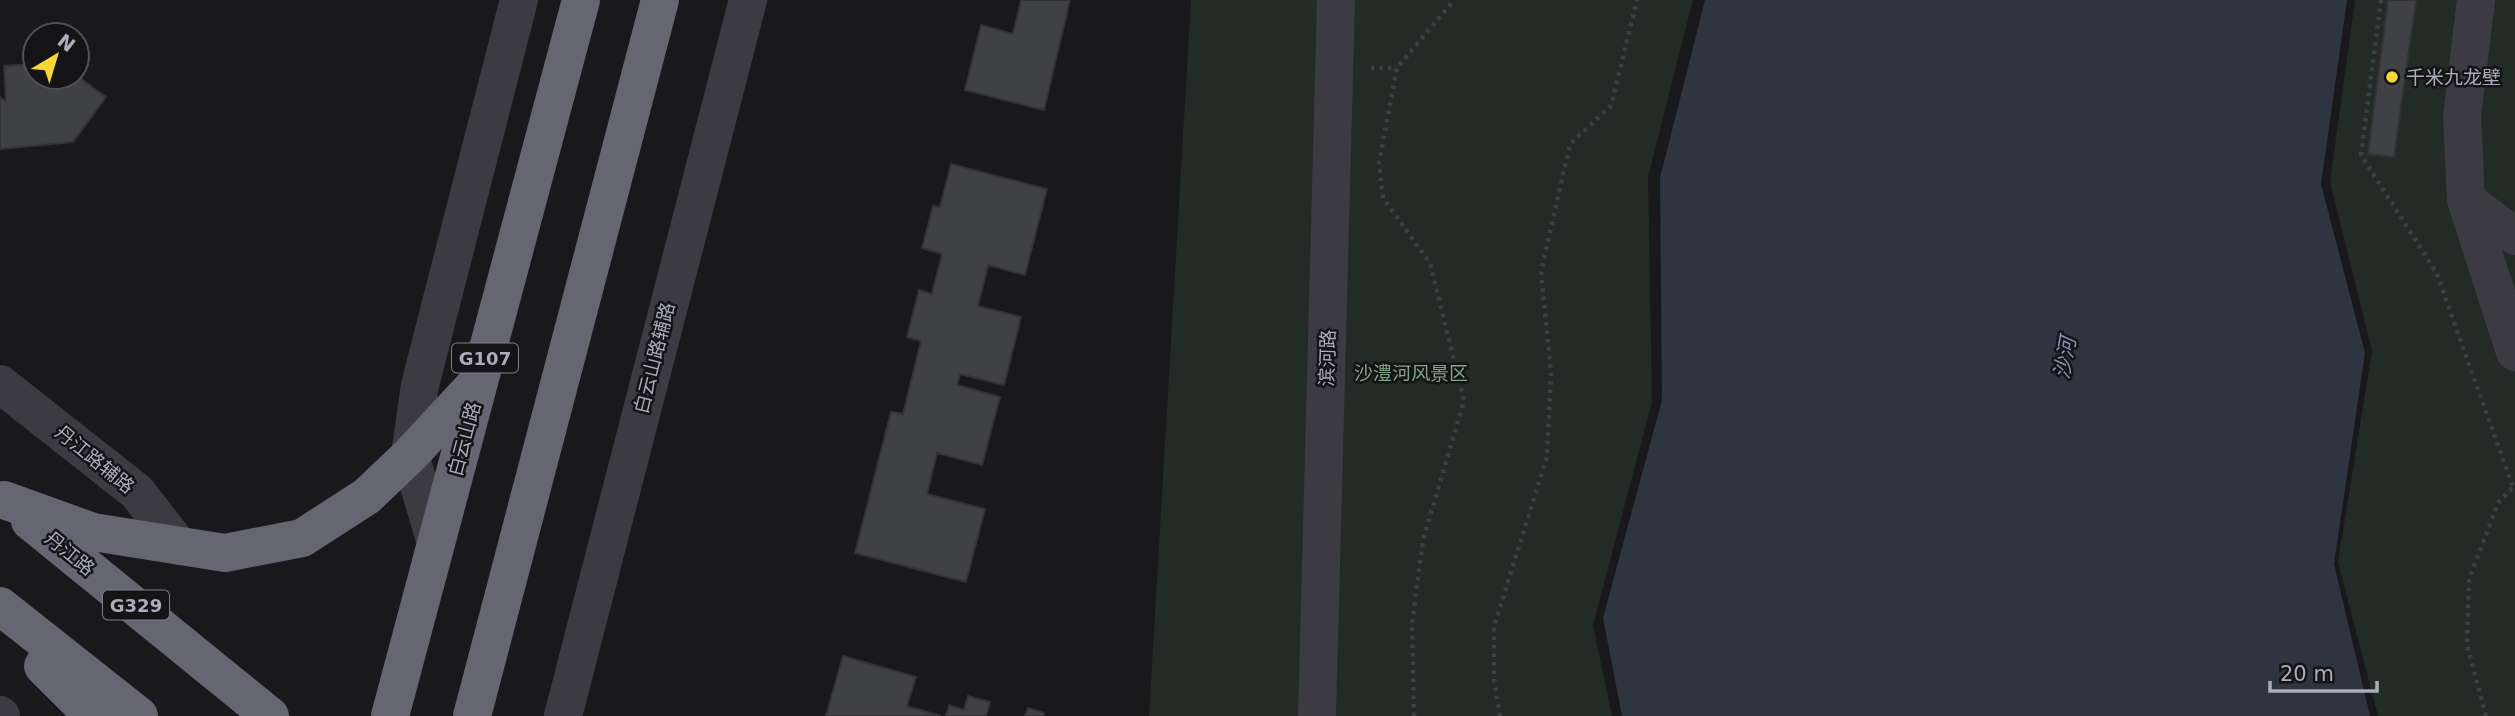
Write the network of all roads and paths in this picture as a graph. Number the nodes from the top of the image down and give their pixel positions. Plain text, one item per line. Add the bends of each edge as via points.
1 (519, 0) edge
2 (581, 0) edge
3 (660, 0) edge
4 (748, 0) edge
5 (1336, 0) edge
6 (1454, 0) edge
7 (1637, 0) edge
8 (2381, 0) edge
9 (2476, 0) edge
10 (2466, 200) junction
11 (2515, 236) edge
12 (2509, 297) edge
13 (2515, 352) edge
14 (480, 379) junction
15 (0, 384) edge
16 (410, 455) junction
17 (2514, 486) edge
18 (2, 498) edge
19 (436, 544) junction
20 (179, 546) junction
21 (0, 606) edge
22 (0, 621) edge
23 (93, 716) edge
24 (139, 716) edge
25 (270, 716) edge
26 (390, 716) edge
27 (472, 716) edge
28 (563, 716) edge
29 (1317, 716) edge
30 (1415, 716) edge
31 (1500, 716) edge
32 (2486, 716) edge

1 - 16 street via 420,385
2 - 14 highway, 白云山路 / G107
3 - 27 highway
4 - 28 street, 白云山路辅路
5 - 29 street, 滨河路
6 - 30 path via 1397,68 1379,163 1383,198 1430,263 1464,401 1423,540 1412,624
7 - 31 path via 1611,107 1570,144 1541,272 1551,373 1547,457 1494,626 1494,680
8 - 17 path via 2361,155 2437,272
9 - 10 street via 2462,116
10 - 11 street
10 - 12 street
12 - 13 street
14 - 16 highway
14 - 19 highway, 白云山路 / G107
15 - 20 street, 丹江路辅路 via 137,492
16 - 19 street
16 - 20 highway via 367,496 302,538 225,553
17 - 32 path via 2498,503 2469,579 2467,645
18 - 20 highway via 93,532
18 - 25 highway, 丹江路 / G329
19 - 26 highway, 白云山路 / G107
21 - 24 highway
22 - 23 highway

